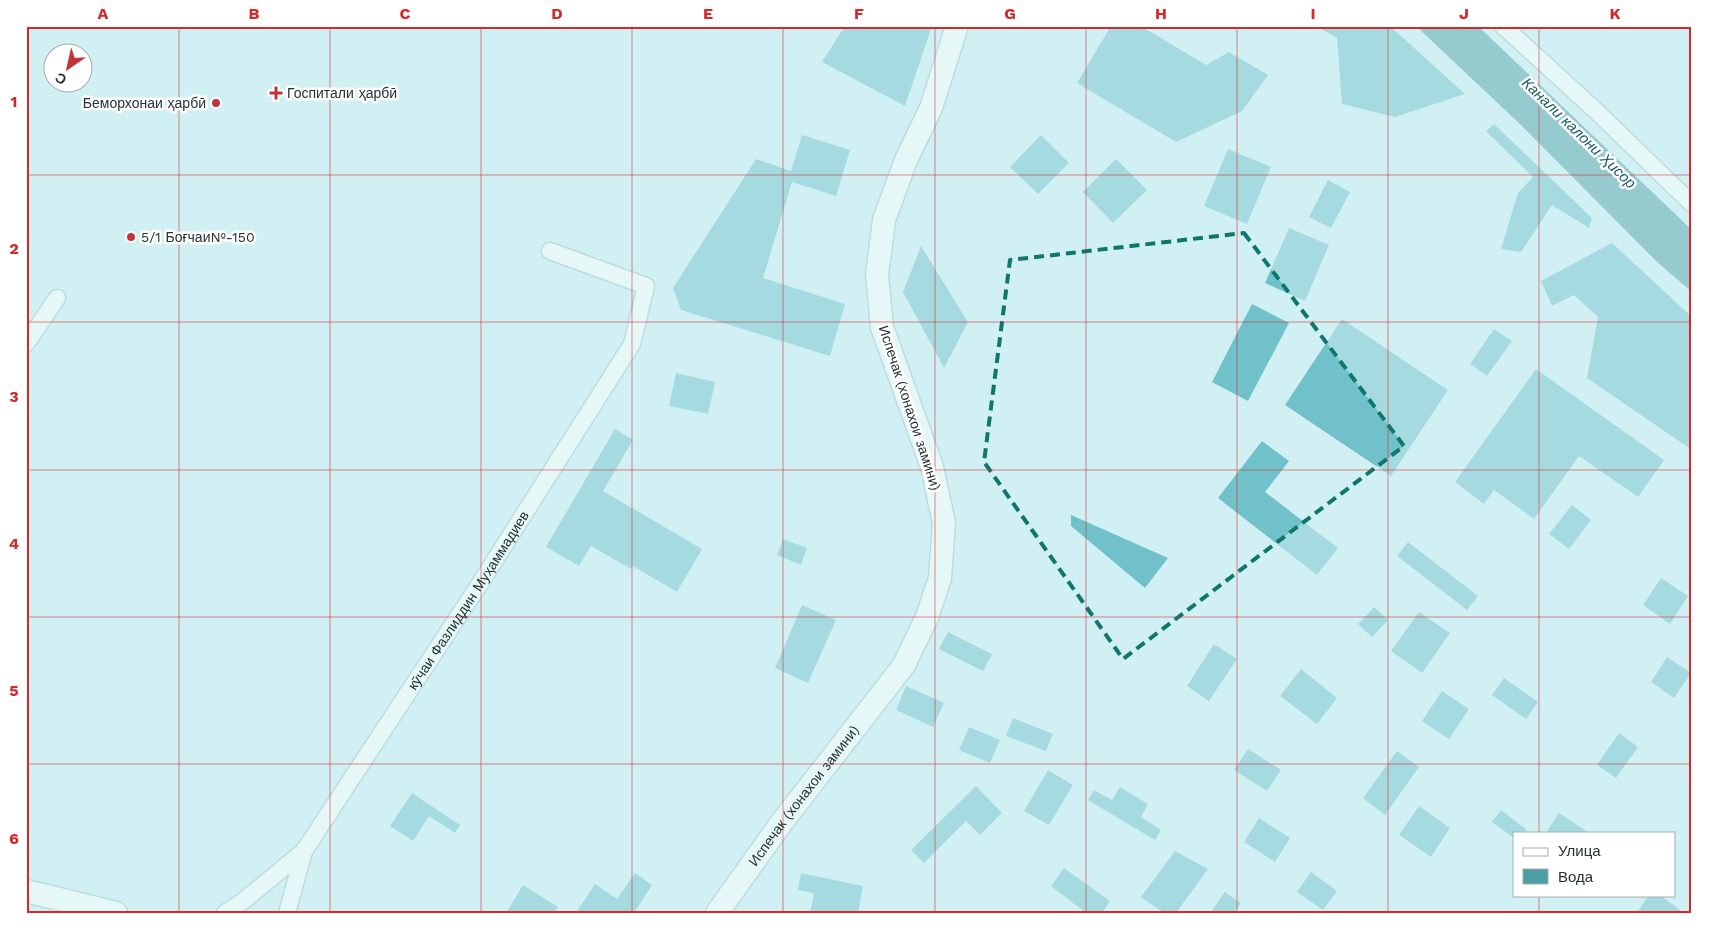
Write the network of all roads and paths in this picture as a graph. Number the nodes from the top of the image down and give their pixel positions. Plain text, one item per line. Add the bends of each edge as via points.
1 (957, 26) edge
2 (1503, 26) edge
3 (1692, 204) edge
4 (550, 251) dead end
5 (57, 298) dead end
6 (26, 344) edge
7 (304, 851) junction
8 (26, 891) edge
9 (116, 913) edge
10 (225, 913) edge
11 (287, 913) edge
12 (717, 913) edge

1 - 12 street, Испечак (хонахои замини) via 931,108 906,160 884,220 876,275 882,327 932,467 944,523 940,578 927,617 904,665 782,822
2 - 3 street
4 - 7 street, кӯчаи Фазлиддин Муҳаммадиев via 646,286 632,344
5 - 6 street
7 - 10 street
7 - 11 street, кӯчаи Фазлиддин Муҳаммадиев
8 - 9 street

